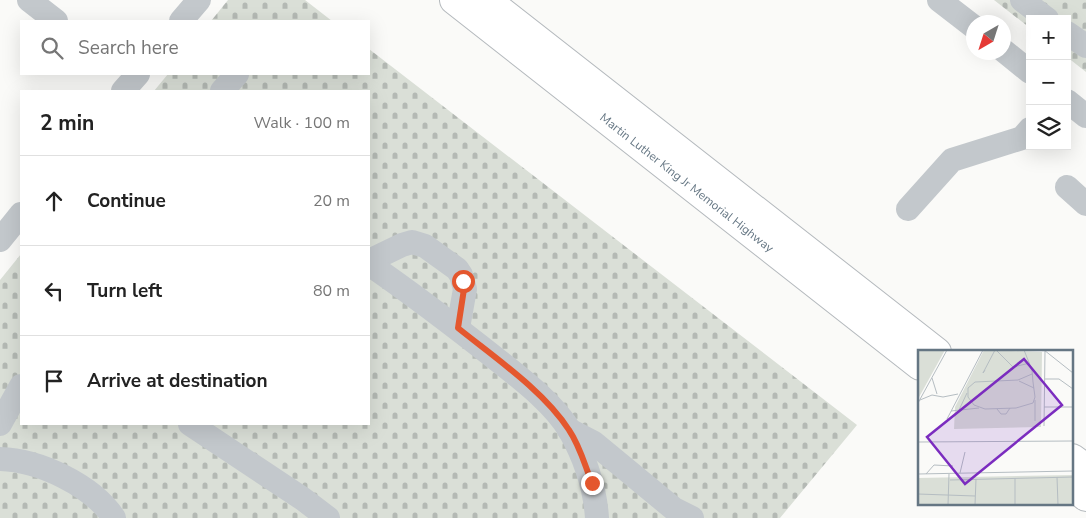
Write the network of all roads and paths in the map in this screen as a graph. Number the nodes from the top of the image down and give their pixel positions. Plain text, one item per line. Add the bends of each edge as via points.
1 (29, 0) edge
2 (199, 0) edge
3 (454, 0) edge
4 (487, 0) edge
5 (939, 0) edge
6 (1022, 0) edge
7 (1043, 15) edge
8 (55, 20) edge
9 (182, 20) edge
10 (966, 21) edge
11 (1071, 36) edge
12 (1086, 46) edge
13 (1011, 57) edge
14 (1026, 69) edge
15 (236, 75) edge
16 (223, 90) edge
17 (1071, 104) edge
18 (1086, 116) edge
19 (1026, 134) edge
20 (1067, 187) dead end
21 (1086, 204) edge
22 (908, 209) dead end
23 (20, 215) edge
24 (0, 240) edge
25 (370, 262) edge
26 (370, 264) edge
27 (458, 328) junction
28 (934, 350) edge
29 (918, 364) edge
30 (20, 388) edge
31 (0, 424) edge
32 (192, 425) edge
33 (569, 430) junction
34 (0, 459) edge
35 (1074, 459) edge
36 (1086, 468) edge
37 (1074, 488) edge
38 (1086, 497) edge
39 (114, 518) edge
40 (328, 518) edge
41 (597, 518) edge
42 (692, 518) edge

1 - 8 street
2 - 9 street
3 - 29 highway, Martin Luther King Jr Memorial Highway
4 - 28 highway, Martin Luther King Jr Memorial Highway
5 - 10 street
6 - 7 street
11 - 12 street
13 - 14 street
15 - 16 street
17 - 18 street
19 - 22 street via 1022,138 952,160
20 - 21 street
23 - 24 street
25 - 27 street via 412,242 425,246 457,269 464,289
26 - 27 street
27 - 33 street via 540,396
30 - 31 street
32 - 40 street
33 - 41 street via 592,483
33 - 42 street via 594,443 674,509
34 - 39 street via 30,464 68,480 96,497
35 - 36 highway
37 - 38 highway

